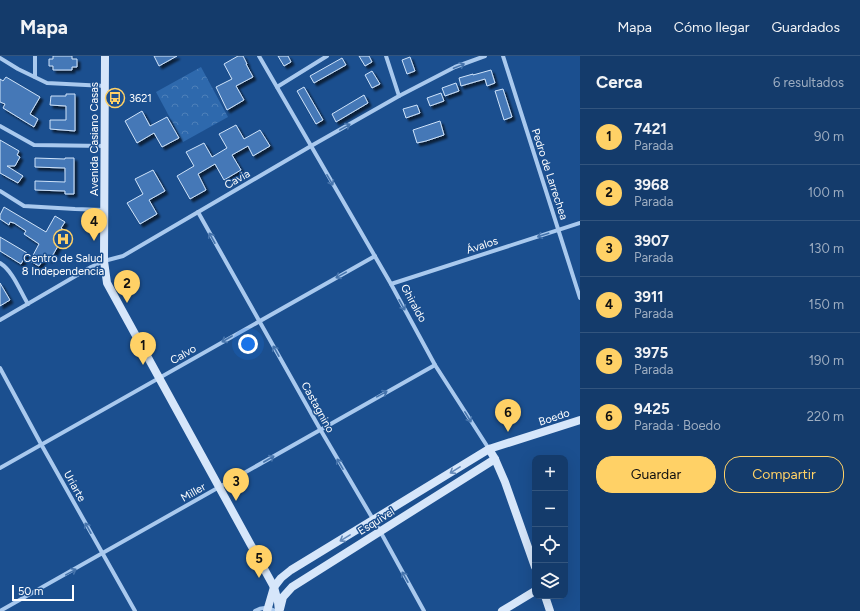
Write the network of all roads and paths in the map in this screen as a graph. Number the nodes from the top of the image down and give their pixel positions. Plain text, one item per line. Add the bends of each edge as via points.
1 (35, 56) edge
2 (105, 56) edge
3 (259, 56) edge
4 (327, 56) edge
5 (386, 56) edge
6 (485, 56) edge
7 (503, 56) edge
8 (0, 58) edge
9 (35, 77) junction
10 (105, 86) junction
11 (277, 87) junction
12 (400, 96) junction
13 (0, 126) edge
14 (105, 146) junction
15 (311, 146) junction
16 (0, 191) edge
17 (104, 210) junction
18 (198, 212) junction
19 (580, 223) edge
20 (558, 230) junction
21 (374, 256) junction
22 (104, 261) junction
23 (0, 263) edge
24 (391, 284) junction
25 (580, 298) edge
26 (28, 304) junction
27 (0, 320) edge
28 (259, 320) junction
29 (436, 365) junction
30 (0, 368) edge
31 (159, 378) junction
32 (580, 420) edge
33 (320, 429) junction
34 (41, 444) junction
35 (489, 449) junction
36 (495, 459) junction
37 (0, 468) edge
38 (219, 488) junction
39 (373, 521) junction
40 (380, 531) junction
41 (103, 554) junction
42 (534, 563) edge
43 (274, 587) junction
44 (532, 594) edge
45 (546, 599) edge
46 (270, 610) edge
47 (0, 611) edge
48 (135, 611) edge
49 (255, 611) edge
50 (279, 611) edge
51 (424, 611) edge
52 (502, 611) edge
53 (550, 611) edge

1 - 9 street
2 - 10 street, Avenida Casiano Casas
3 - 11 street, Ghiraldo
4 - 11 street
5 - 12 street
12 -> 6 street, Cavia via 455,67
7 - 20 street, Pedro de Larrechea
8 - 9 street
9 - 10 street via 47,82
10 - 14 street, Avenida Casiano Casas
11 - 15 street, Ghiraldo
15 -> 12 street, Cavia
13 - 14 street via 34,145
14 - 17 street, Avenida Casiano Casas
15 - 18 street, Cavia
15 -> 21 street, Ghiraldo
16 - 17 street via 24,206
17 - 22 street, Avenida Casiano Casas
18 - 22 street, Cavia via 123,256
28 -> 18 street, Castagnino
19 - 20 street, Ávalos
20 -> 24 street, Ávalos
20 - 25 street, Pedro de Larrechea
21 - 24 street, Ghiraldo
21 -> 28 street, Calvo
22 - 26 street, Cavia
22 - 31 street, Avenida Casiano Casas via 107,283
23 - 26 street via 10,272
24 -> 29 street, Ghiraldo
26 - 27 street, Cavia
28 -> 31 street, Calvo
33 -> 28 street, Castagnino
33 -> 29 street, Miller
29 -> 35 street, Ghiraldo
30 - 34 street, Uriarte
31 - 34 street, Calvo
31 - 38 street, Avenida Casiano Casas
32 - 35 street, Boedo
38 -> 33 street, Miller
39 -> 33 street, Castagnino
34 - 37 street, Calvo
41 -> 34 street, Uriarte
35 - 36 street, Ghiraldo
35 -> 39 street, Esquivel
36 - 40 street, Esquivel
36 - 42 street, Ghiraldo
38 - 41 street, Miller
38 - 43 street, Avenida Casiano Casas
39 - 40 street, Castagnino
39 -> 43 street, Esquivel via 291,570
40 - 50 street, Esquivel via 292,587 284,597
51 -> 40 street, Castagnino
47 -> 41 street, Miller
41 - 48 street, Uriarte
43 - 46 street
43 - 50 street, Avenida Casiano Casas
44 - 52 street
45 - 53 street
46 - 49 street via 260,608

